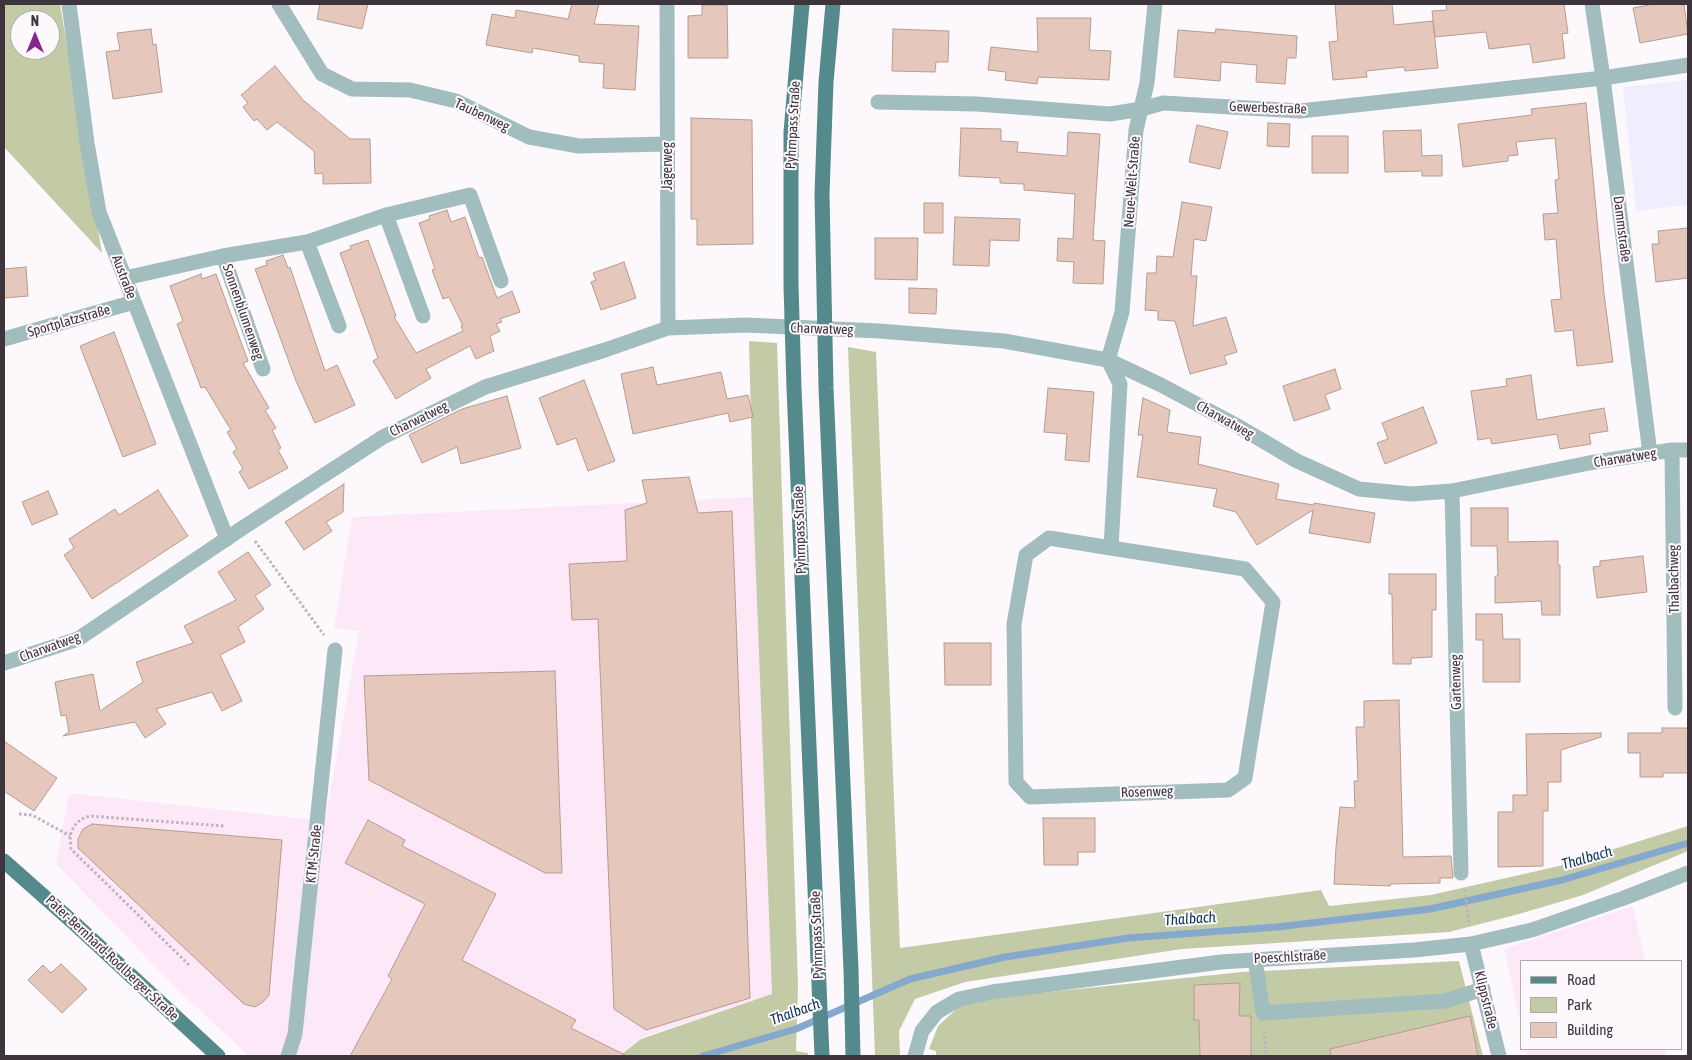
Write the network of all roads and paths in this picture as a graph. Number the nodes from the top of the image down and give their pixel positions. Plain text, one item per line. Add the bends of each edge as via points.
1 (69, 4) edge
2 (278, 4) edge
3 (667, 4) edge
4 (802, 4) edge
5 (833, 4) edge
6 (1155, 4) edge
7 (1592, 4) edge
8 (1688, 65) edge
9 (1603, 78) junction
10 (878, 102) dead end
11 (1142, 109) junction
12 (668, 144) junction
13 (386, 215) junction
14 (307, 242) junction
15 (223, 256) junction
16 (125, 278) junction
17 (501, 281) dead end
18 (134, 302) junction
19 (423, 316) dead end
20 (339, 326) dead end
21 (668, 328) junction
22 (4, 339) edge
23 (1108, 360) junction
24 (263, 369) dead end
25 (1672, 450) junction
26 (1688, 450) edge
27 (1650, 454) junction
28 (1452, 491) junction
29 (244, 527) junction
30 (227, 539) junction
31 (1111, 548) junction
32 (334, 650) joint
33 (4, 663) edge
34 (1675, 708) dead end
35 (19, 814) dead end
36 (224, 826) dead end
37 (70, 836) junction
38 (4, 861) edge
39 (1461, 873) dead end
40 (1688, 873) edge
41 (1464, 890) dead end
42 (1467, 914) dead end
43 (1471, 944) junction
44 (1255, 959) junction
45 (189, 965) dead end
46 (1483, 989) junction
47 (1263, 1013) junction
48 (853, 1051) edge
49 (218, 1056) edge
50 (288, 1056) edge
51 (822, 1056) edge
52 (915, 1056) edge
53 (1266, 1056) edge
54 (1500, 1056) edge

1 - 16 street, Austraße via 98,212
2 - 12 street, Taubenweg via 322,74 352,89 410,90 456,101 529,137 579,146
3 - 12 street, Jägerweg
4 - 51 main road, Pyhrnpass Straße via 790,132 791,285
5 - 48 main road via 822,194 826,388
6 - 11 street, Neue-Welt-Straße
7 - 9 street, Dammstraße
8 - 9 street, Gewerbestraße
9 - 11 street, Gewerbestraße via 1300,111 1162,103
9 - 27 street, Dammstraße
10 - 11 street, Gewerbestraße via 976,104 1110,114
11 - 23 street, Neue-Welt-Straße via 1136,130 1122,312
12 - 21 street, Jägerweg
13 - 14 street, Sonnenblumenweg
13 - 17 street, Sonnenblumenweg via 470,195
13 - 19 street
14 - 15 street, Sonnenblumenweg
14 - 20 street
15 - 16 street, Sonnenblumenweg
15 - 24 street, Sonnenblumenweg
16 - 18 street, Austraße
18 - 22 street, Sportplatzstraße
18 - 30 street, Austraße
21 - 23 street, Charwatweg via 746,326 879,331 1004,341
21 - 29 street, Charwatweg via 485,387 383,437
23 - 28 street, Charwatweg via 1161,385 1297,461 1359,489 1411,494
23 - 31 street via 1120,384
25 - 26 street, Charwatweg
25 - 27 street, Charwatweg
25 - 34 street, Thalbachweg
27 - 28 street, Charwatweg
28 - 39 street, Gartenweg
29 - 30 street, Charwatweg
29 - 32 path
30 - 33 street, Charwatweg via 78,639
31 - 31 street, Rosenweg via 1244,569 1273,602 1244,778 1228,790 1030,796 1016,782 1014,624 1026,555 1049,538
32 - 50 street, KTM-Straße via 295,1034
35 - 37 path via 32,815
36 - 37 path via 90,816 74,826
37 - 45 path via 71,849
38 - 49 main road, Pater-Bernhard-Rodlberger-Straße
40 - 43 street, Poeschlstraße via 1532,930
41 - 42 path
43 - 44 street, Poeschlstraße
43 - 46 street, Klippstraße
44 - 47 street
44 - 52 street, Poeschlstraße via 959,999 937,1012 922,1031
46 - 47 street via 1445,1001
46 - 54 street, Klippstraße
47 - 53 path

